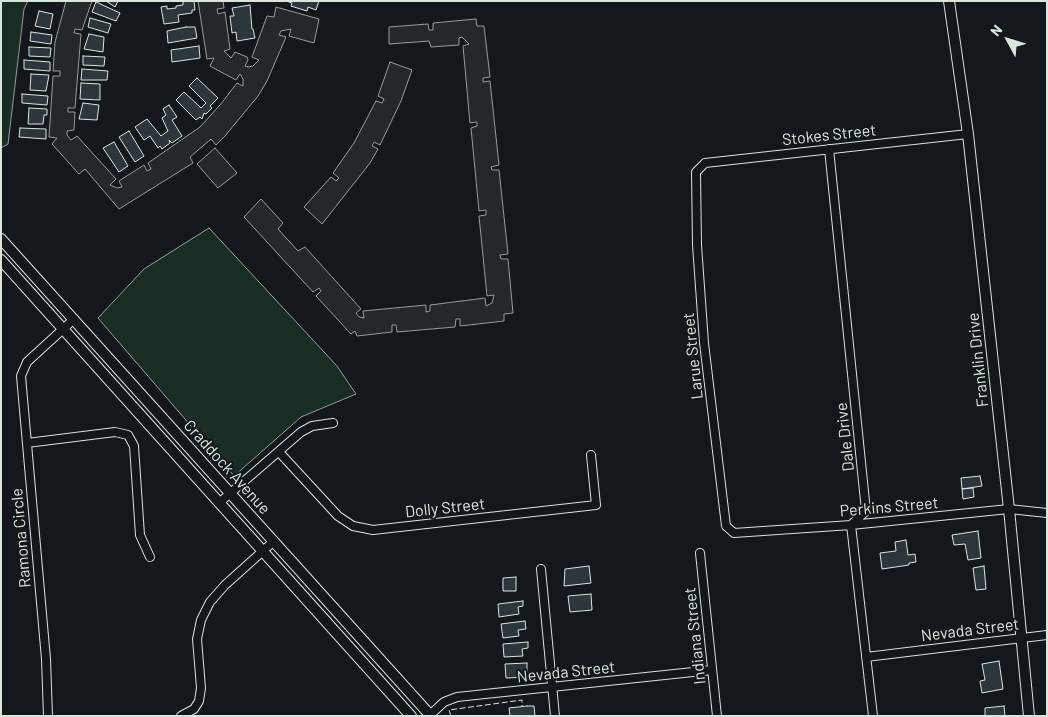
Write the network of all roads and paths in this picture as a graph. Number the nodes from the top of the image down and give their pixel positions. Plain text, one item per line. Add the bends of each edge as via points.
1 (949, 1) edge
2 (968, 134) junction
3 (829, 149) junction
4 (696, 172) joint
5 (1, 239) edge
6 (1, 260) edge
7 (74, 319) junction
8 (63, 329) junction
9 (333, 423) dead end
10 (26, 443) junction
11 (279, 452) junction
12 (591, 455) dead end
13 (231, 494) junction
14 (219, 503) junction
15 (1010, 509) junction
16 (1047, 513) edge
17 (851, 525) junction
18 (734, 534) joint
19 (274, 541) junction
20 (264, 551) junction
21 (700, 553) dead end
22 (150, 557) dead end
23 (540, 570) dead end
24 (1047, 634) edge
25 (1021, 638) junction
26 (866, 657) junction
27 (712, 670) junction
28 (552, 687) junction
29 (48, 716) edge
30 (181, 716) edge
31 (411, 716) edge
32 (430, 716) edge
33 (556, 716) edge
34 (717, 716) edge
35 (873, 716) edge
36 (1029, 716) edge

1 - 2 street, Franklin Drive
2 - 3 street, Stokes Street
2 - 15 street, Franklin Drive
3 - 4 street, Stokes Street via 705,163
3 - 17 street, Dale Drive via 866,510
4 - 18 street, Larue Street via 697,245 706,352 726,526
5 - 7 street, Craddock Avenue
6 - 8 street, Craddock Avenue
7 - 8 street, Ramona Circle
7 - 13 street, Craddock Avenue
8 - 10 street, Ramona Circle via 23,368
8 - 14 street, Craddock Avenue
9 - 11 street via 306,428
10 - 22 street via 115,432 128,436 134,446 140,535
10 - 29 street, Ramona Circle via 46,659
11 - 12 street, Dolly Street via 338,516 353,526 373,530 596,505
11 - 13 street
13 - 14 street
13 - 19 street, Craddock Avenue
14 - 20 street, Craddock Avenue
15 - 16 street, Perkins Street
15 - 17 street, Perkins Street
15 - 25 street, Franklin Drive
17 - 18 street, Perkins Street
17 - 26 street
19 - 20 street
19 - 32 street, Craddock Avenue
20 - 30 street via 210,602 201,620 197,639 199,701 194,709
20 - 31 street, Craddock Avenue
21 - 27 street, Indiana Street
23 - 28 street
24 - 25 street, Nevada Street
25 - 26 street, Nevada Street
25 - 36 street, Franklin Drive
26 - 35 street
27 - 28 street, Nevada Street
27 - 34 street, Indiana Street
28 - 32 street, Nevada Street via 451,698
28 - 33 street

